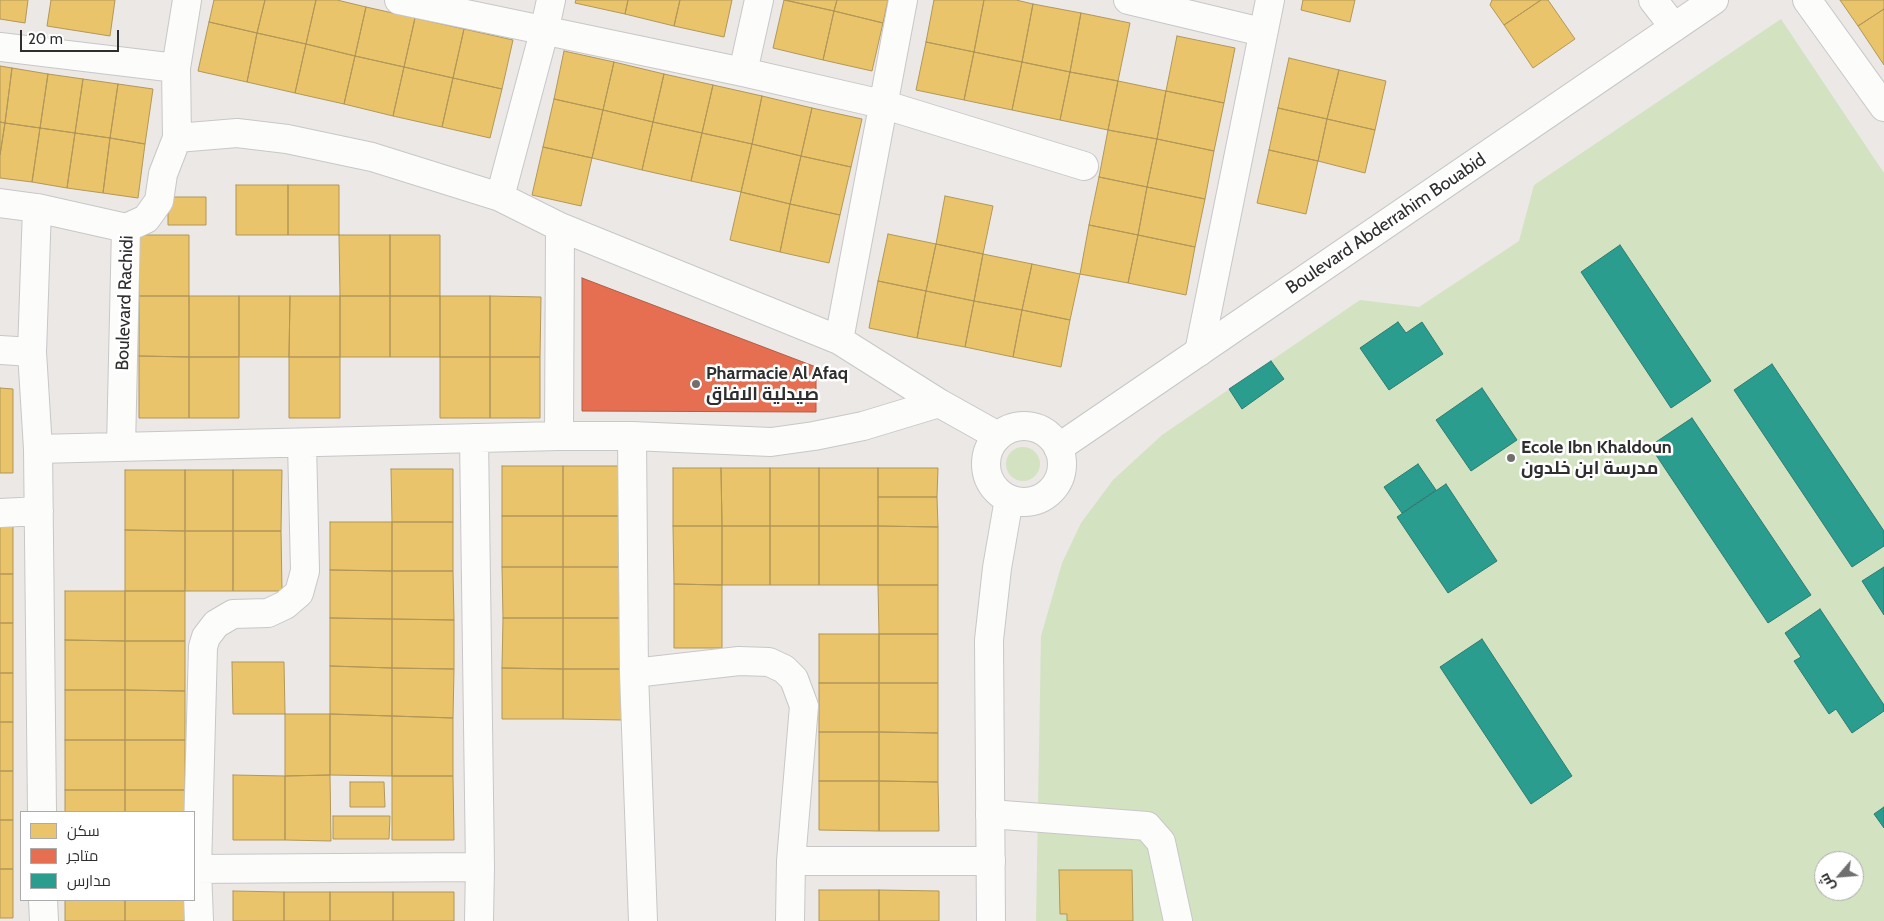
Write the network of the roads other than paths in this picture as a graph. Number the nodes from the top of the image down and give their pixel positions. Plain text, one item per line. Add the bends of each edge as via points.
1 (187, 0) edge
2 (399, 0) edge
3 (551, 0) edge
4 (759, 0) edge
5 (902, 0) edge
6 (1128, 0) edge
7 (1270, 0) edge
8 (1653, 0) edge
9 (1714, 0) edge
10 (1807, 0) edge
11 (1674, 27) junction
12 (544, 32) junction
13 (1262, 32) junction
14 (0, 47) edge
15 (176, 68) junction
16 (743, 72) junction
17 (882, 104) junction
18 (1884, 107) edge
19 (177, 138) junction
20 (1084, 166) dead end
21 (500, 197) junction
22 (0, 203) edge
23 (37, 208) junction
24 (560, 227) junction
25 (126, 228) junction
26 (839, 340) junction
27 (0, 350) edge
28 (32, 352) junction
29 (1199, 352) junction
30 (940, 403) junction
31 (559, 436) junction
32 (632, 436) junction
33 (998, 436) junction
34 (474, 438) junction
35 (302, 443) junction
36 (121, 446) junction
37 (1058, 448) junction
38 (38, 449) junction
39 (1009, 499) junction
40 (39, 510) junction
41 (0, 513) edge
42 (634, 674) junction
43 (42, 811) edge
44 (990, 814) junction
45 (791, 861) junction
46 (991, 861) junction
47 (480, 867) junction
48 (195, 869) edge
49 (44, 901) edge
50 (44, 921) edge
51 (199, 921) edge
52 (479, 921) edge
53 (643, 921) edge
54 (790, 921) edge
55 (991, 921) edge
56 (1178, 921) edge

1 - 15 street, Boulevard Rachidi
2 - 12 street
3 - 12 street
4 - 16 street
5 - 17 street
6 - 13 street
7 - 13 street
8 - 11 street
9 - 11 street, Boulevard Abderrahim Bouabid
10 - 18 street
11 - 29 street, Boulevard Abderrahim Bouabid
12 - 16 street
12 - 21 street
13 - 29 street
14 - 15 street
15 - 19 street, Boulevard Rachidi
16 - 17 street
17 - 20 street
17 - 26 street
19 - 21 street via 237,133 287,139 372,157
19 - 25 street, Boulevard Rachidi via 163,174 159,201 146,219
21 - 24 street
22 - 23 street
23 - 25 street
23 - 28 street
24 - 26 street
24 - 31 street
25 - 36 street, Boulevard Rachidi
26 - 30 street
27 - 28 street
28 - 38 street
29 - 37 street, Boulevard Abderrahim Bouabid
30 - 32 street via 863,426 771,442
30 - 33 street
31 - 32 street
31 - 34 street
32 - 42 street
33 - 37 street via 1019,426 1031,427 1042,431
33 - 39 street via 989,450 986,465 992,485
34 - 35 street
34 - 47 street
35 - 36 street
35 - 48 street via 305,571 299,593 268,613 233,614 224,619 206,637 203,647
36 - 38 street
37 - 39 street via 1062,463 1060,478 1051,491 1038,500 1023,502
38 - 40 street
39 - 44 street via 989,640
40 - 41 street
40 - 43 street
42 - 45 street via 739,661 769,662 784,669 794,679 804,706
42 - 53 street
44 - 46 street
44 - 56 street via 1147,826 1161,842
45 - 46 street
45 - 54 street
46 - 55 street
47 - 48 street
47 - 52 street
48 - 51 street
49 - 50 street

